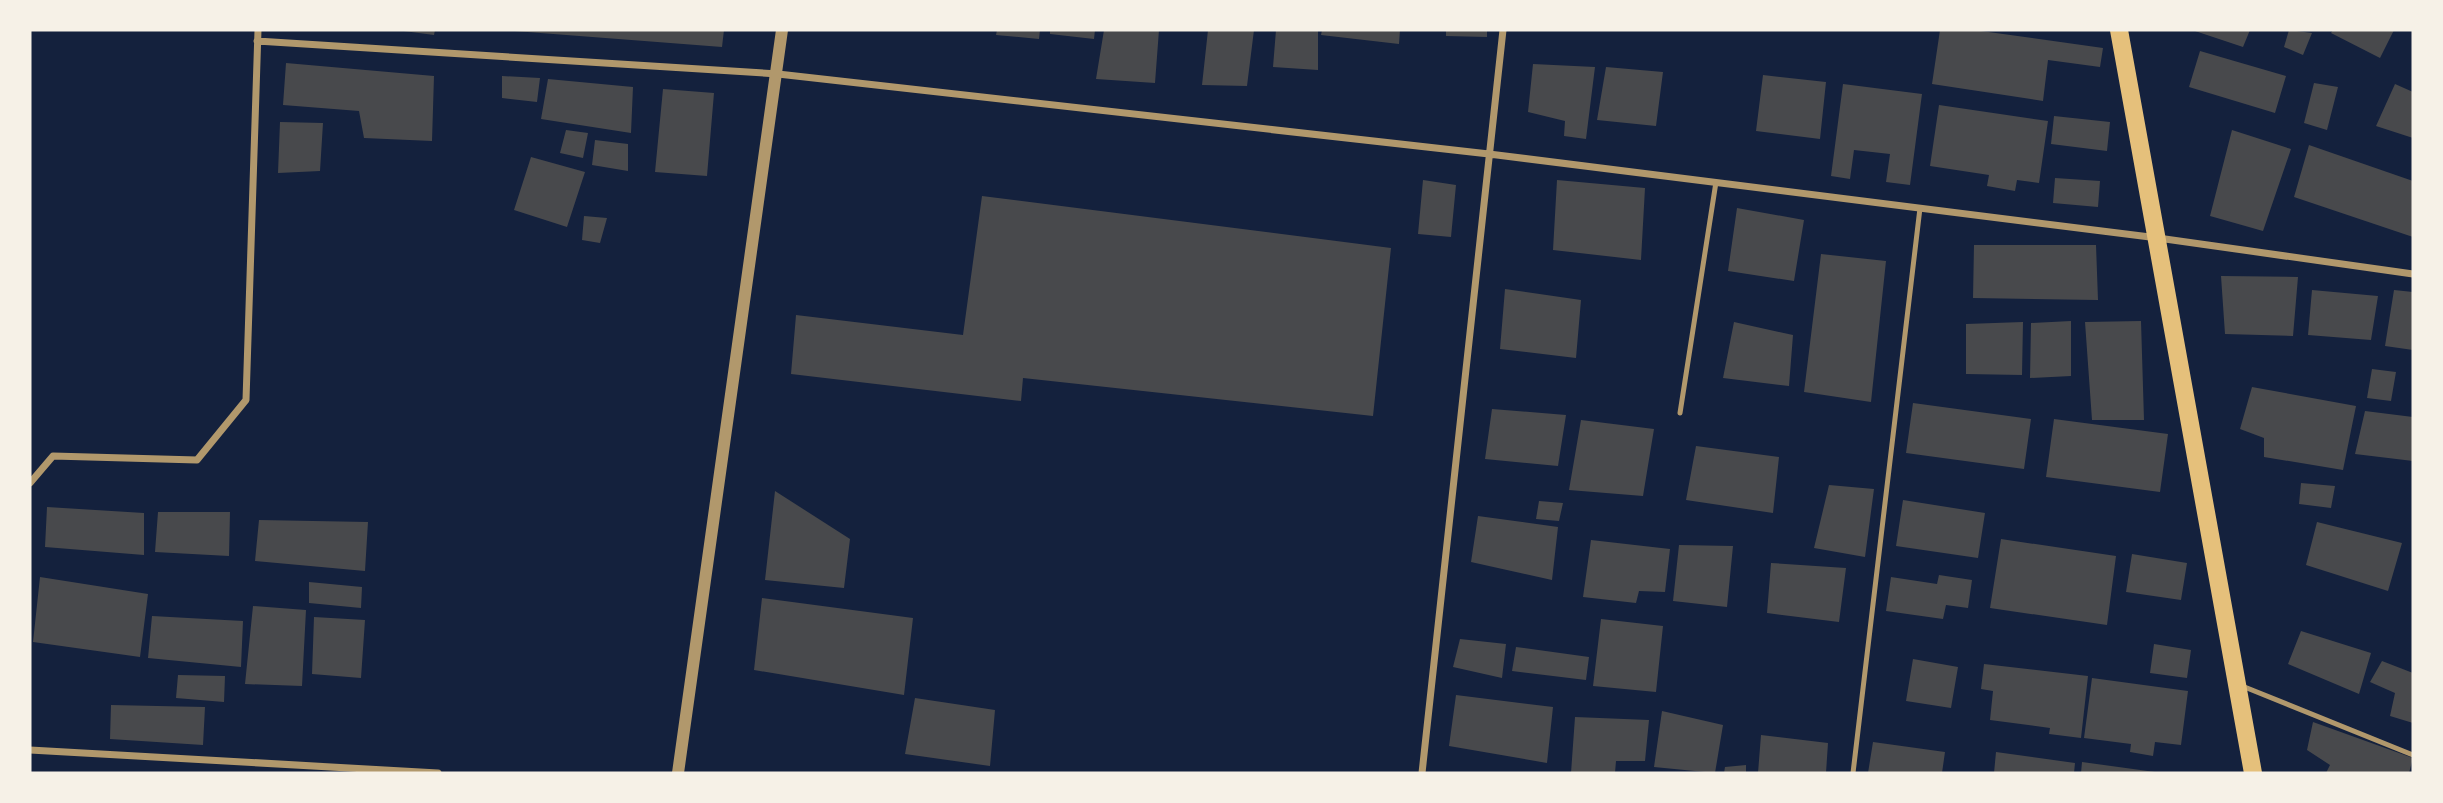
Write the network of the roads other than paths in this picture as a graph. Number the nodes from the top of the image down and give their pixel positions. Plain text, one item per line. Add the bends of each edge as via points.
1 (258, 30) edge
2 (782, 30) edge
3 (1503, 30) edge
4 (2119, 30) edge
5 (257, 41) junction
6 (778, 74) junction
7 (1489, 154) junction
8 (1716, 182) junction
9 (1920, 208) junction
10 (2158, 238) junction
11 (2413, 274) edge
12 (1680, 413) dead end
13 (30, 483) edge
14 (2236, 683) junction
15 (30, 750) edge
16 (2413, 755) edge
17 (438, 773) edge
18 (678, 773) edge
19 (1422, 773) edge
20 (1853, 773) edge
21 (2253, 773) edge

1 - 5 street
2 - 6 street
3 - 7 street
4 - 10 main road
5 - 6 street
5 - 13 street via 246,400 197,460 53,456
6 - 7 street
6 - 18 street
7 - 8 street
7 - 19 street
8 - 9 street
8 - 12 lane
9 - 10 street
9 - 20 lane
10 - 11 street
10 - 14 main road
14 - 16 lane
14 - 21 main road
15 - 17 street

